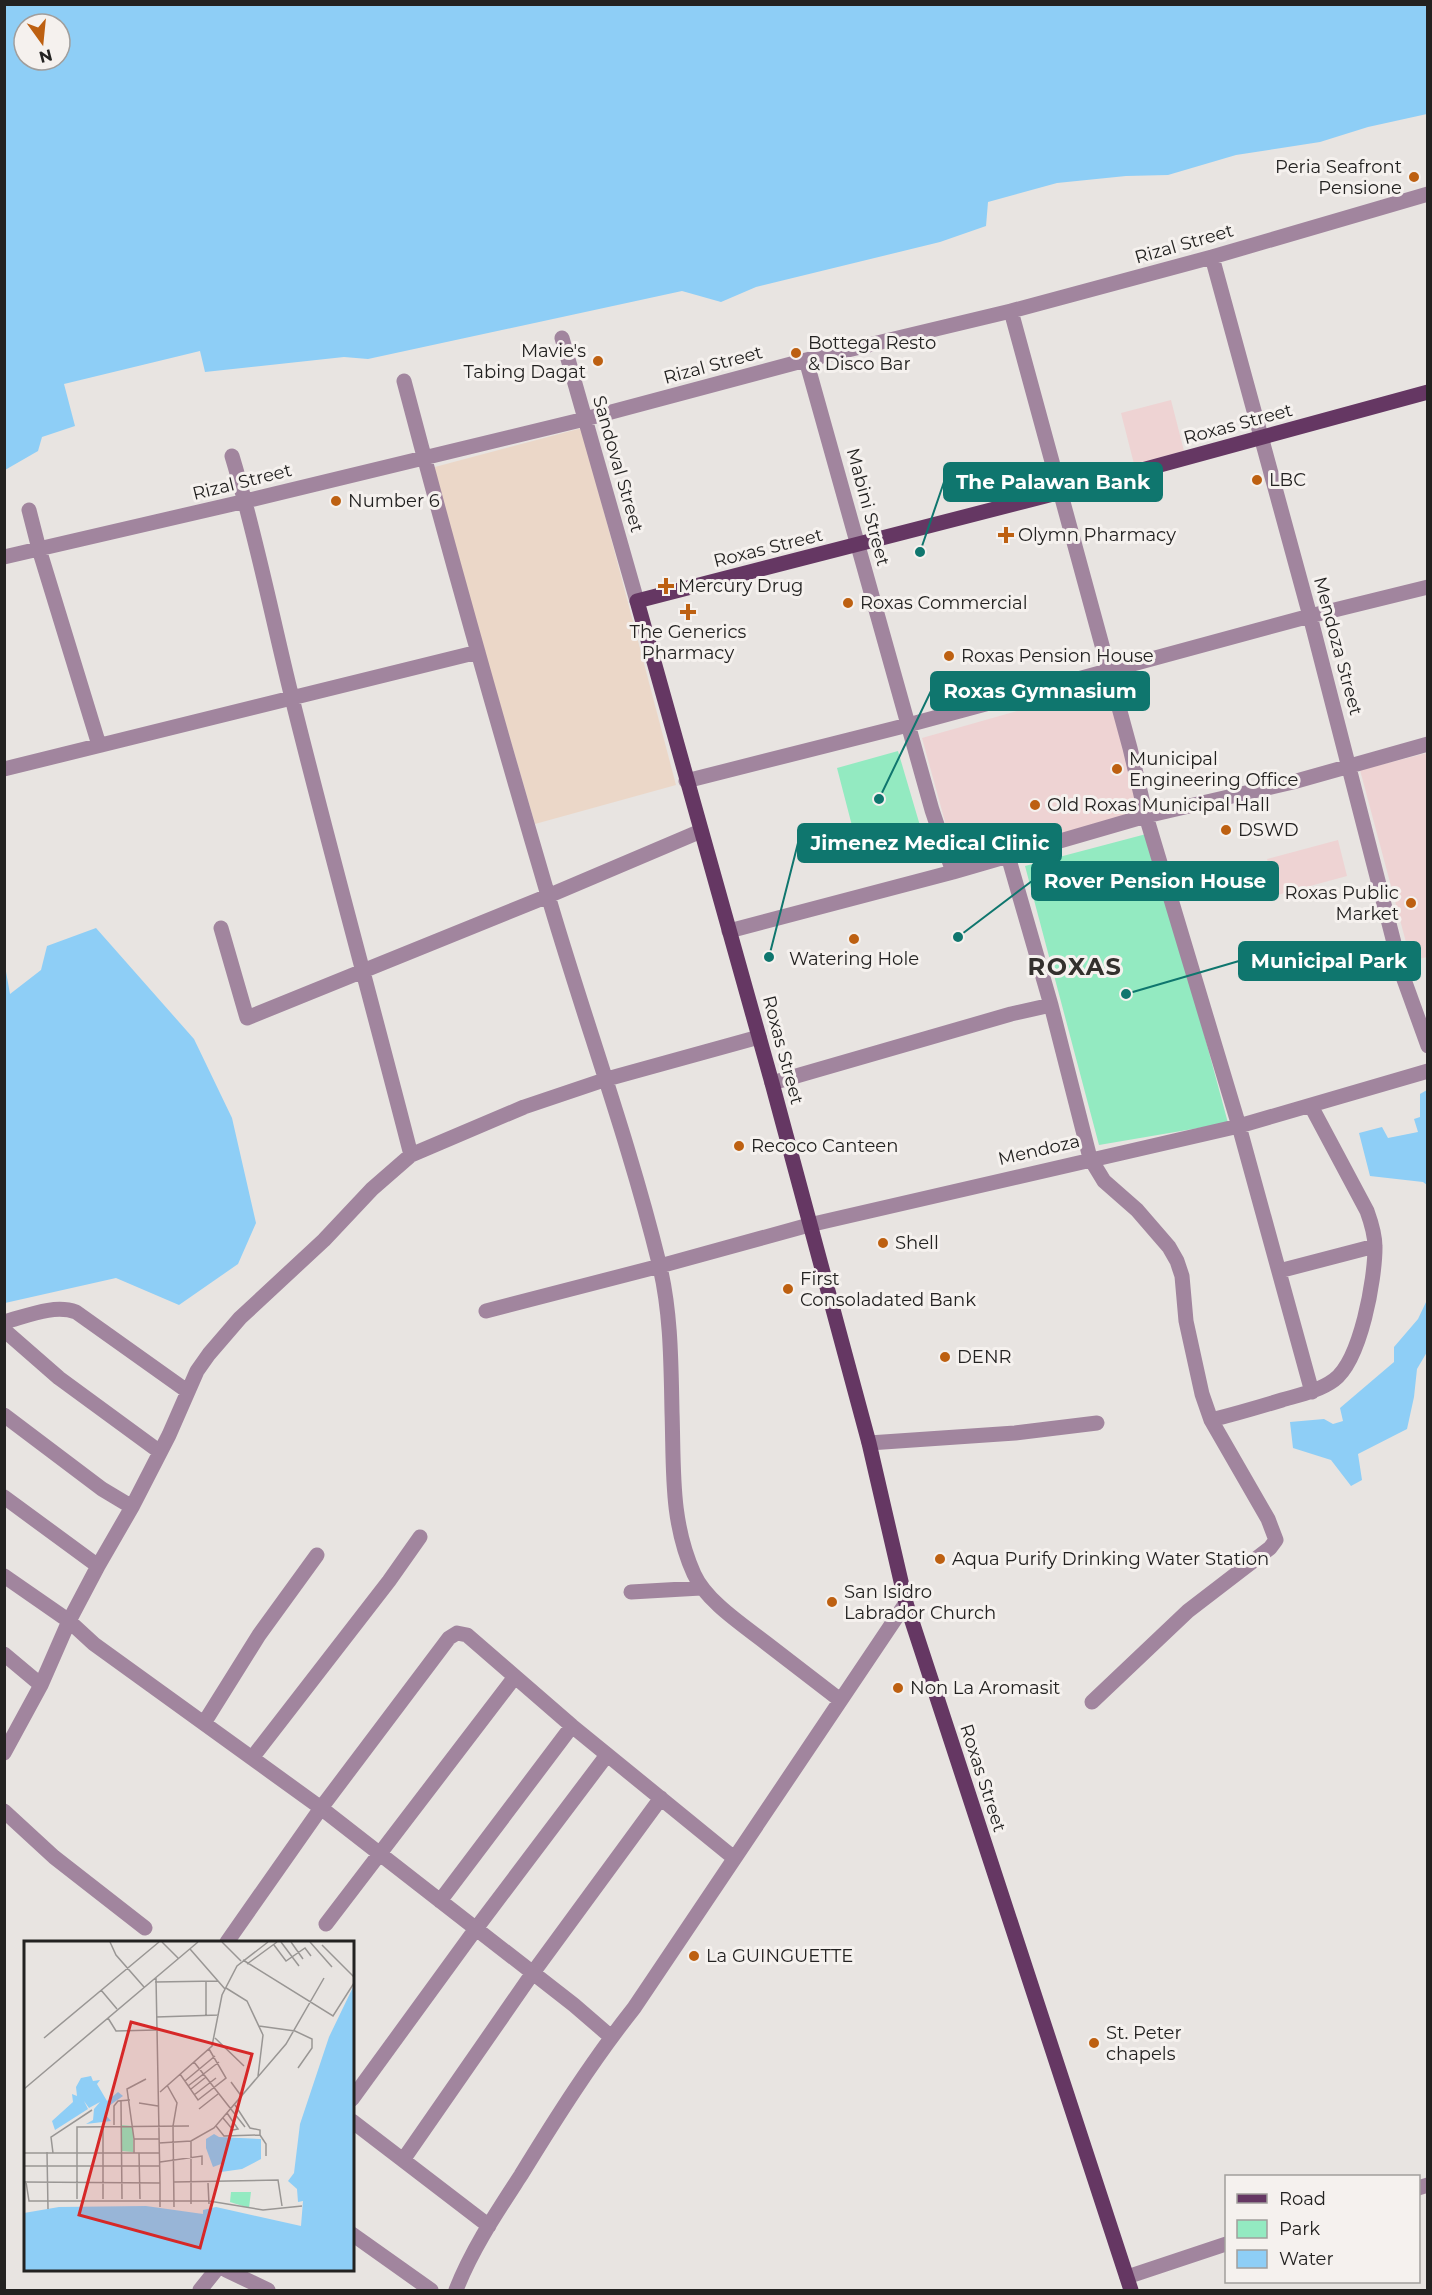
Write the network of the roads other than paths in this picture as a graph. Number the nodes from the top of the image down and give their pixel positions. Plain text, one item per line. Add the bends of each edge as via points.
1 (1428, 194) edge
2 (1212, 257) junction
3 (1011, 311) junction
4 (562, 338) dead end
5 (806, 360) junction
6 (404, 381) dead end
7 (1428, 392) edge
8 (585, 419) junction
9 (1262, 437) junction
10 (232, 456) dead end
11 (424, 457) junction
12 (1060, 492) junction
13 (246, 501) junction
14 (29, 510) dead end
15 (858, 545) junction
16 (39, 549) junction
17 (4, 557) edge
18 (1428, 587) edge
19 (637, 601) junction
20 (1310, 616) junction
21 (478, 652) junction
22 (1109, 672) junction
23 (292, 698) junction
24 (908, 725) junction
25 (1428, 744) edge
26 (99, 745) junction
27 (1349, 765) junction
28 (4, 769) edge
29 (686, 781) junction
30 (1146, 816) junction
31 (701, 831) junction
32 (1008, 856) junction
33 (952, 872) junction
34 (548, 896) junction
35 (221, 928) dead end
36 (729, 930) junction
37 (364, 970) junction
38 (1051, 1005) junction
39 (759, 1037) junction
40 (1428, 1046) edge
41 (1428, 1071) edge
42 (607, 1079) junction
43 (772, 1083) junction
44 (1311, 1106) junction
45 (1239, 1125) junction
46 (411, 1155) junction
47 (1090, 1158) junction
48 (810, 1224) junction
49 (1375, 1246) junction
50 (660, 1266) junction
51 (1279, 1271) junction
52 (486, 1311) dead end
53 (4, 1322) edge
54 (4, 1330) edge
55 (187, 1391) junction
56 (1312, 1392) junction
57 (4, 1415) edge
58 (1211, 1420) junction
59 (1098, 1424) dead end
60 (869, 1443) junction
61 (160, 1452) junction
62 (4, 1497) edge
63 (132, 1507) junction
64 (420, 1537) dead end
65 (317, 1555) dead end
66 (98, 1566) junction
67 (4, 1576) edge
68 (701, 1588) junction
69 (631, 1592) dead end
70 (906, 1603) junction
71 (69, 1621) junction
72 (4, 1654) edge
73 (514, 1678) junction
74 (40, 1685) junction
75 (840, 1700) junction
76 (1092, 1702) dead end
77 (204, 1723) junction
78 (572, 1726) junction
79 (4, 1753) edge
80 (608, 1755) junction
81 (252, 1758) junction
82 (661, 1798) junction
83 (321, 1808) junction
84 (4, 1811) edge
85 (380, 1854) junction
86 (734, 1858) junction
87 (440, 1901) junction
88 (326, 1924) dead end
89 (145, 1928) dead end
90 (475, 1930) junction
91 (228, 1941) edge
92 (532, 1974) junction
93 (611, 2037) junction
94 (354, 2096) edge
95 (354, 2123) edge
96 (403, 2160) junction
97 (489, 2226) junction
98 (354, 2235) edge
99 (1225, 2245) edge
100 (215, 2271) edge
101 (228, 2271) edge
102 (1129, 2284) edge
103 (200, 2290) edge
104 (268, 2290) edge
105 (431, 2290) edge
106 (456, 2290) edge

1 - 2 street, Rizal Street
2 - 3 street, Rizal Street
2 - 9 street, Mendoza Street
3 - 5 street, Rizal Street
3 - 12 street
4 - 8 street, Sandoval Street
5 - 8 street, Rizal Street
5 - 15 street, Mabini Street
6 - 11 street
7 - 9 main road, Roxas Street
8 - 11 street, Rizal Street
8 - 19 street, Sandoval Street
9 - 12 main road, Roxas Street
9 - 20 street, Mendoza Street
10 - 13 street
11 - 13 street, Rizal Street
11 - 21 street
12 - 15 main road, Roxas Street
12 - 22 street
13 - 16 street, Rizal Street
13 - 23 street
14 - 16 street
15 - 19 main road, Roxas Street
15 - 24 street, Mabini Street
16 - 17 street, Rizal Street
16 - 26 street
18 - 20 street
19 - 29 main road, Roxas Street
20 - 22 street
20 - 27 street, Mendoza Street
21 - 23 street
21 - 34 street
22 - 24 street
22 - 30 street
23 - 26 street
23 - 37 street
24 - 29 street
24 - 33 street, Mabini Street
25 - 27 street
26 - 28 street
27 - 30 street
27 - 40 street, Mendoza Street via 1402,974
29 - 31 main road, Roxas Street
30 - 32 street
30 - 45 street
31 - 34 street
31 - 36 main road, Roxas Street
32 - 33 street
32 - 38 street
33 - 36 street
34 - 37 street
34 - 42 street
35 - 37 street via 247,1018
36 - 39 main road, Roxas Street
37 - 46 street
38 - 43 street
38 - 47 street
39 - 42 street
39 - 43 main road, Roxas Street
41 - 44 street, Mendoza
42 - 46 street via 524,1107
42 - 50 street
43 - 48 main road, Roxas Street
44 - 45 street, Mendoza
44 - 49 street via 1367,1211
45 - 47 street, Mendoza
45 - 51 street
46 - 55 street via 240,1318 208,1354
47 - 48 street, Mendoza
47 - 58 street via 1104,1181 1137,1210 1177,1261 1186,1321
48 - 50 street, Mendoza
48 - 60 main road, Roxas Street
49 - 51 street
49 - 56 street via 1367,1311 1356,1344 1334,1380
50 - 52 street, Mendoza
50 - 68 street via 668,1326 676,1509 693,1573
51 - 56 street
53 - 55 street via 62,1309 76,1312
54 - 61 street via 59,1378
55 - 61 street
56 - 58 street
57 - 63 street
58 - 76 street via 1276,1539 1270,1548 1188,1611
59 - 60 street
60 - 70 main road, Roxas Street
61 - 63 street
62 - 66 street
63 - 66 street
64 - 81 street
65 - 77 street via 259,1635
66 - 71 street
67 - 71 street
68 - 69 street
68 - 75 street
70 - 75 street
70 - 102 main road, Roxas Street
71 - 74 street
71 - 77 street via 94,1644
72 - 74 street
73 - 78 street
73 - 83 street via 467,1635 453,1635
73 - 85 street
74 - 79 street
75 - 86 street
77 - 81 street
78 - 80 street
78 - 87 street
80 - 82 street
80 - 90 street
81 - 83 street
82 - 86 street
82 - 92 street
83 - 85 street
83 - 91 street
84 - 89 street via 54,1857
85 - 87 street
85 - 88 street
86 - 93 street
87 - 90 street
90 - 92 street
90 - 94 street
92 - 93 street
92 - 96 street
93 - 97 street
95 - 96 street
96 - 97 street
97 - 106 street
98 - 105 street
99 - 102 street
100 - 103 street
101 - 104 street

